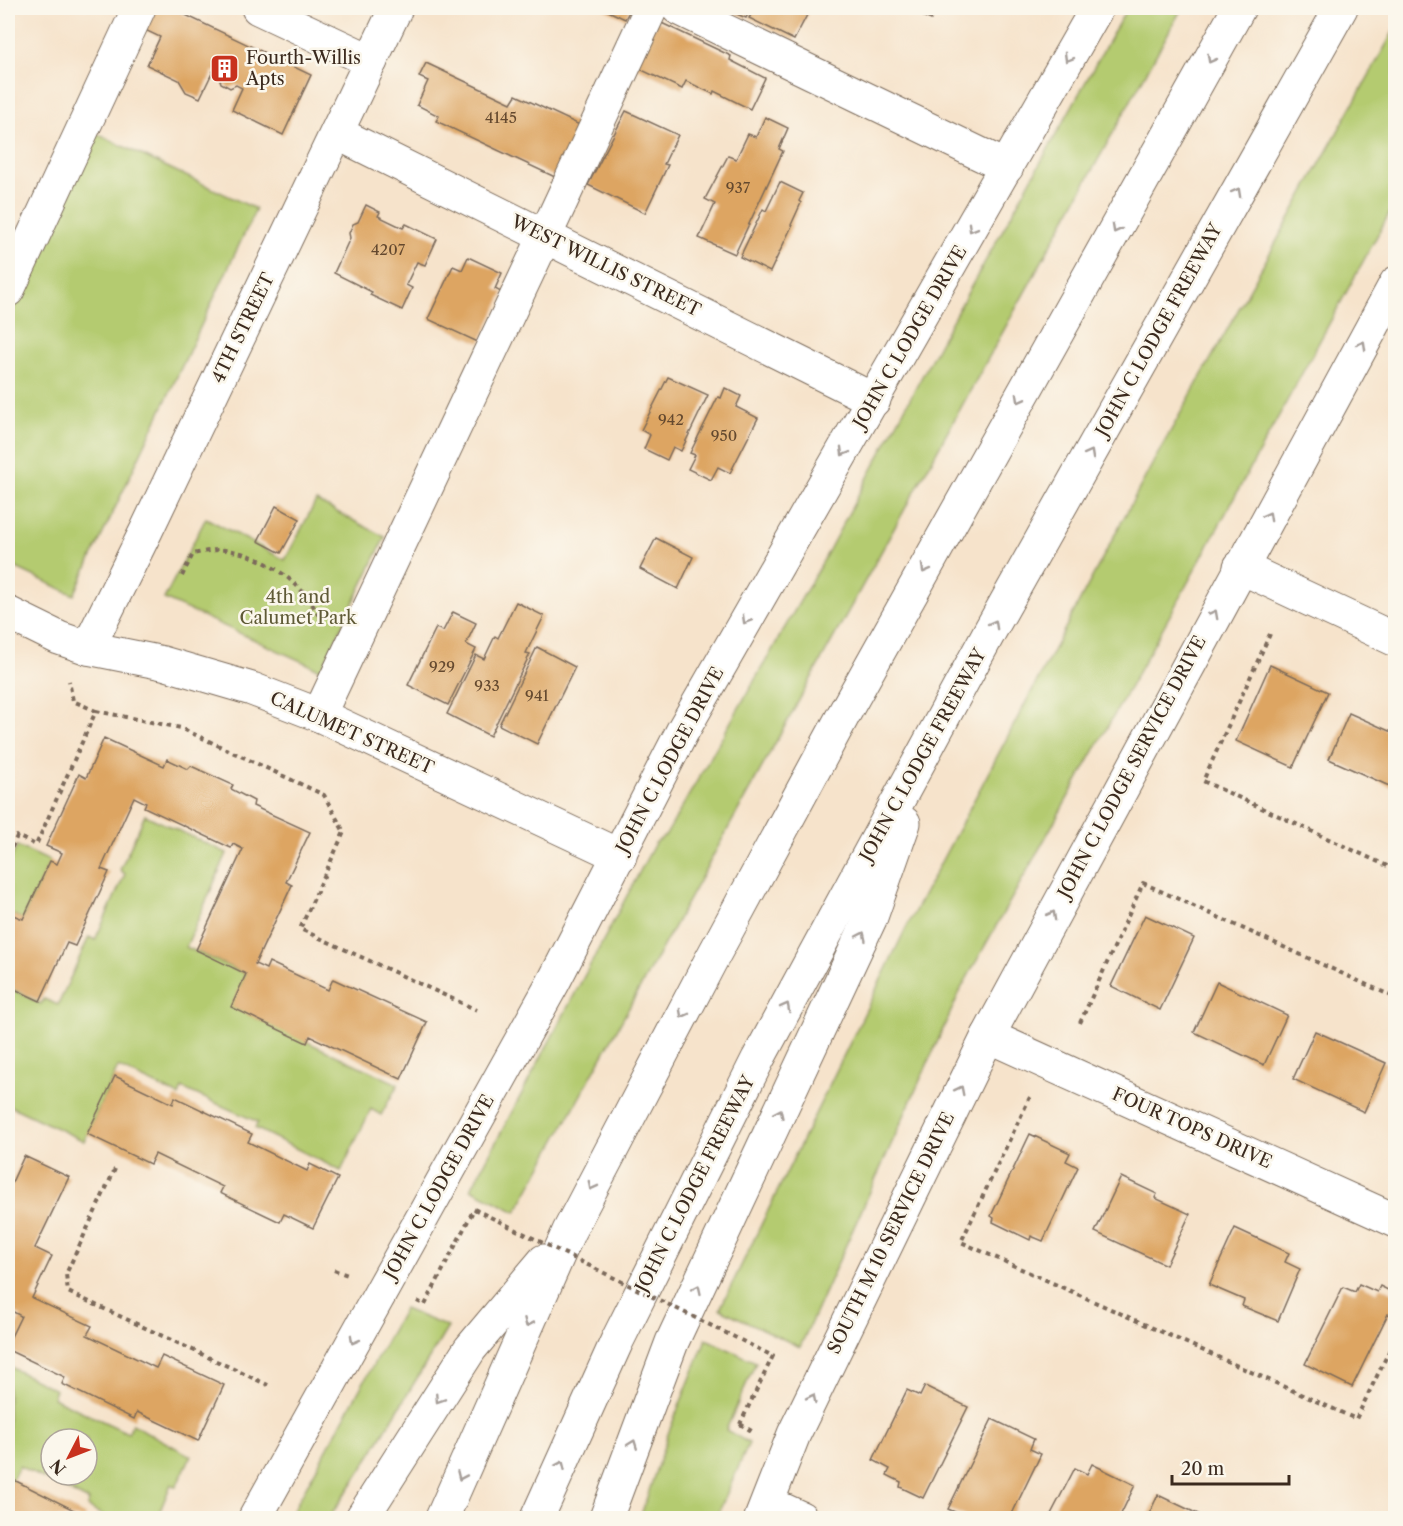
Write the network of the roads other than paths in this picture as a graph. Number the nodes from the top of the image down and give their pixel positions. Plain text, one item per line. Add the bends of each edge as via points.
1 (139, 8) edge
2 (258, 8) edge
3 (396, 8) edge
4 (651, 8) edge
5 (678, 8) edge
6 (1097, 8) edge
7 (1239, 8) edge
8 (1341, 8) edge
9 (371, 61) junction
10 (337, 133) junction
11 (1007, 167) junction
12 (545, 236) junction
13 (1395, 283) edge
14 (8, 290) edge
15 (874, 400) junction
16 (1240, 567) junction
17 (8, 613) edge
18 (1395, 640) edge
19 (88, 648) junction
20 (319, 715) junction
21 (936, 730) junction
22 (620, 856) junction
23 (1024, 967) joint
24 (988, 1036) junction
25 (1395, 1221) edge
26 (568, 1231) junction
27 (765, 1511) edge
28 (255, 1518) edge
29 (362, 1518) edge
30 (441, 1518) edge
31 (537, 1518) edge
32 (606, 1518) edge
33 (801, 1518) edge

1 - 14 main road
2 - 9 main road
3 - 9 main road, 4TH STREET
4 - 12 main road
5 - 11 main road
6 -> 11 main road, JOHN C LODGE DRIVE
7 -> 26 main road via 845,712
21 -> 8 main road, JOHN C LODGE FREEWAY
9 - 10 main road, 4TH STREET
10 - 12 main road, WEST WILLIS STREET
10 - 19 main road, 4TH STREET
11 -> 15 main road, JOHN C LODGE DRIVE
12 - 15 main road, WEST WILLIS STREET
12 - 20 main road
16 -> 13 main road
15 -> 22 main road, JOHN C LODGE DRIVE via 682,732
16 - 18 main road
23 -> 16 main road, JOHN C LODGE SERVICE DRIVE
17 - 19 main road, CALUMET STREET
19 - 20 main road, CALUMET STREET via 163,663 252,689
20 - 22 main road, CALUMET STREET
31 -> 21 main road, JOHN C LODGE FREEWAY via 617,1341 753,1069
32 -> 21 main road via 672,1342 871,916
22 -> 28 main road, JOHN C LODGE DRIVE
23 - 24 main road, SOUTH M 10 SERVICE DRIVE
24 - 25 main road, FOUR TOPS DRIVE
27 -> 24 main road, SOUTH M 10 SERVICE DRIVE via 794,1434
26 -> 29 main road via 471,1349
26 -> 30 main road
27 - 33 main road

